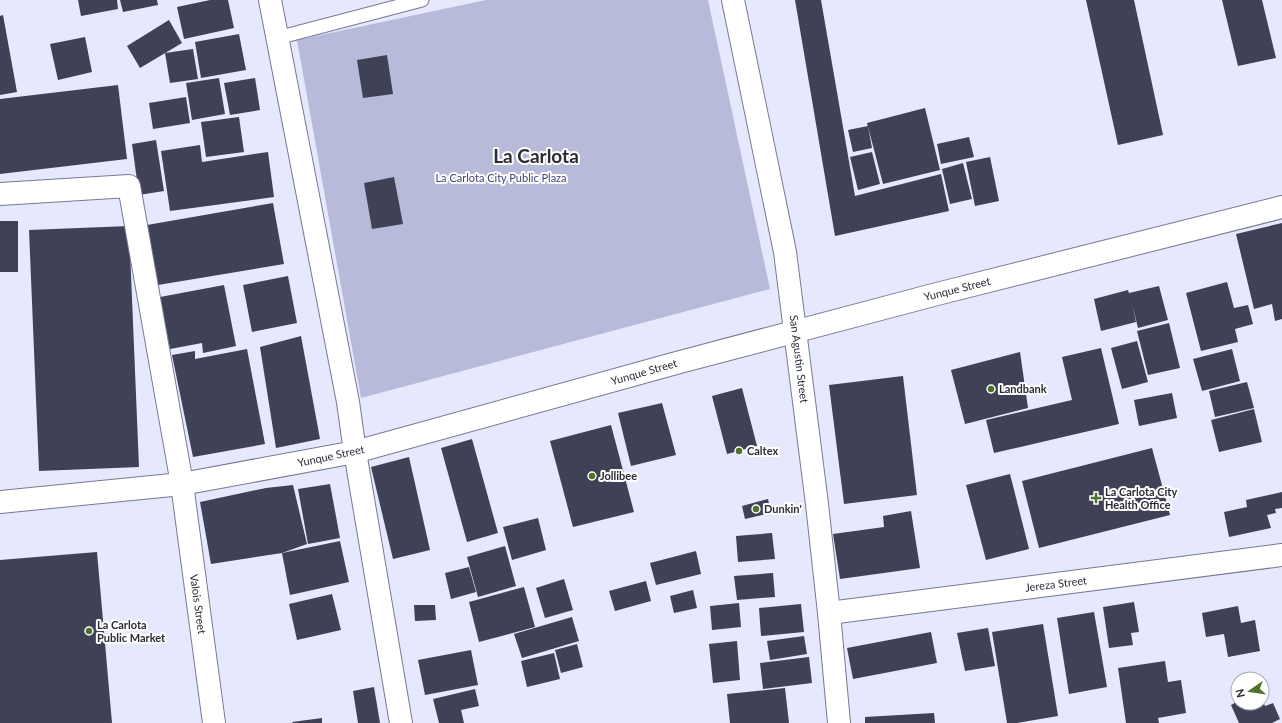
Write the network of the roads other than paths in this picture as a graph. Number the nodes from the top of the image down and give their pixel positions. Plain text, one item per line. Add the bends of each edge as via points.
1 (270, 0) edge
2 (422, 0) edge
3 (733, 0) edge
4 (277, 38) junction
5 (0, 194) edge
6 (1282, 207) edge
7 (796, 331) junction
8 (355, 452) junction
9 (182, 484) junction
10 (0, 502) edge
11 (1282, 555) edge
12 (829, 613) junction
13 (214, 723) edge
14 (401, 723) edge
15 (839, 723) edge

1 - 4 street
2 - 4 lane
3 - 7 street, San Agustin Street via 785,252
4 - 8 street via 348,402
5 - 9 street, Valois Street via 129,186
6 - 7 street, Yunque Street
7 - 8 street, Yunque Street
7 - 12 street, San Agustin Street
8 - 9 street, Yunque Street
8 - 14 street
9 - 10 street, Yunque Street
9 - 13 street, Valois Street
11 - 12 street, Jereza Street
12 - 15 street, San Agustin Street

